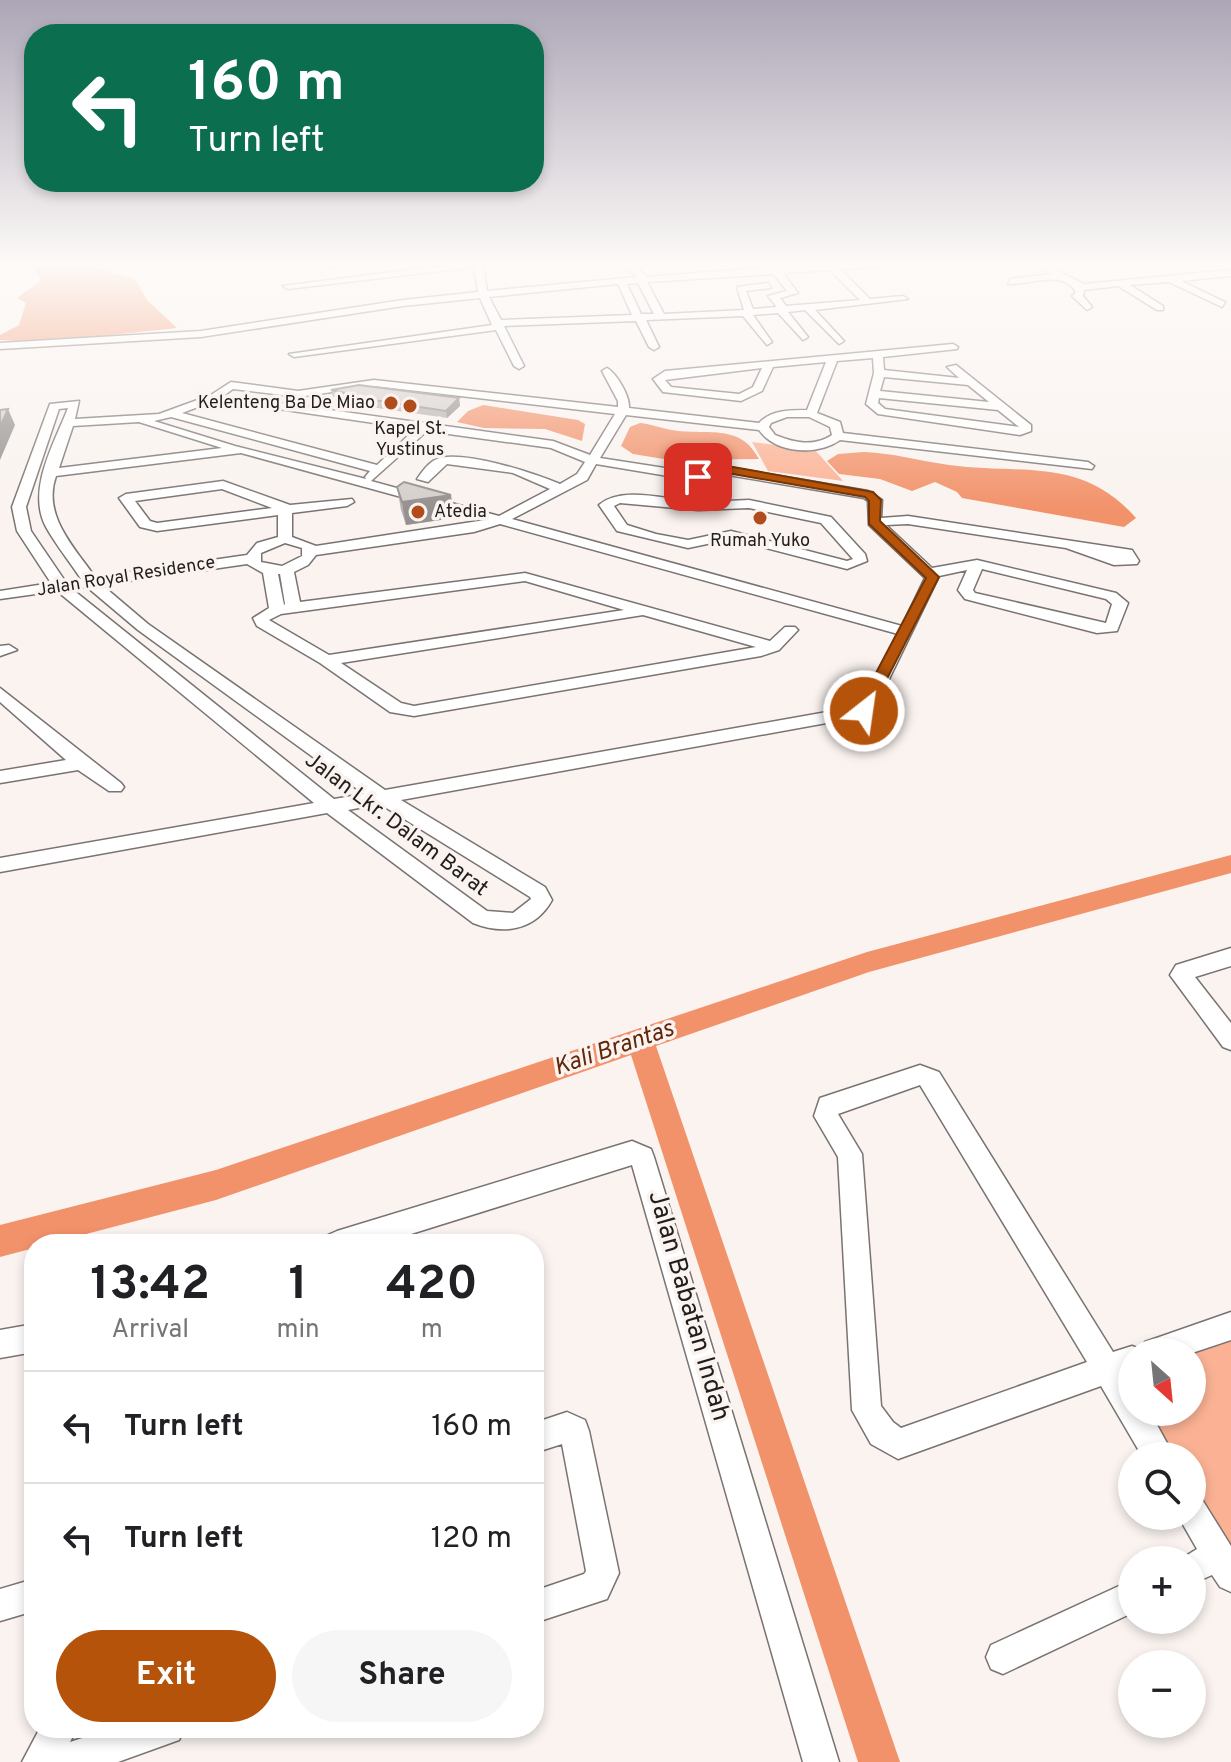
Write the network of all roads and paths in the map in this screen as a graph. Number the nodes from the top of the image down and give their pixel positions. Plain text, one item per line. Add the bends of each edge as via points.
1 (48, 345) edge
2 (355, 345) edge
3 (508, 345) edge
4 (0, 346) edge
5 (953, 347) dead end
6 (294, 354) dead end
7 (878, 356) junction
8 (826, 360) junction
9 (769, 365) junction
10 (519, 366) dead end
11 (966, 366) dead end
12 (952, 367) junction
13 (607, 371) dead end
14 (884, 374) junction
15 (967, 382) junction
16 (287, 393) junction
17 (873, 394) junction
18 (215, 397) junction
19 (272, 405) junction
20 (999, 407) junction
21 (623, 411) junction
22 (805, 413) junction
23 (171, 414) junction
24 (141, 421) junction
25 (67, 423) junction
26 (424, 427) junction
27 (763, 427) junction
28 (838, 436) junction
29 (241, 449) junction
30 (592, 460) junction
31 (1088, 466) dead end
32 (379, 469) junction
33 (51, 473) junction
34 (698, 477) junction
35 (423, 479) dead end
36 (365, 482) junction
37 (561, 489) junction
38 (347, 502) dead end
39 (698, 506) junction
40 (277, 507) junction
41 (501, 520) junction
42 (874, 522) junction
43 (279, 540) junction
44 (1072, 547) dead end
45 (311, 551) junction
46 (251, 559) junction
47 (977, 564) junction
48 (278, 570) junction
49 (930, 573) junction
50 (92, 584) junction
51 (62, 588) junction
52 (0, 595) edge
53 (285, 609) junction
54 (647, 610) junction
55 (790, 630) dead end
56 (907, 632) junction
57 (773, 647) junction
58 (326, 660) junction
59 (0, 693) edge
60 (7, 708) edge
61 (81, 763) junction
62 (0, 777) edge
63 (115, 787) dead end
64 (379, 795) junction
65 (330, 806) junction
66 (0, 865) edge
67 (1231, 957) edge
68 (1231, 1040) edge
69 (369, 1234) edge
70 (1231, 1326) edge
71 (1196, 1338) edge
72 (24, 1340) edge
73 (0, 1344) edge
74 (1119, 1364) edge
75 (544, 1435) edge
76 (1199, 1530) edge
77 (1214, 1567) edge
78 (24, 1598) edge
79 (1118, 1603) edge
80 (544, 1604) edge
81 (0, 1605) edge
82 (1003, 1657) dead end
83 (54, 1738) edge
84 (62, 1738) edge
85 (137, 1738) edge
86 (40, 1762) edge
87 (66, 1762) edge
88 (821, 1762) edge

1 - 4 street
2 - 6 street
3 - 10 street
5 - 7 street
7 - 8 street
7 - 14 street
8 - 9 street
8 - 22 street
9 - 9 street via 659,376 667,390 735,398 753,393
11 - 12 street
12 - 14 street
12 - 15 street
13 - 21 street via 624,401
14 - 15 street
14 - 17 street
15 - 20 street
16 - 18 street via 231,385
16 - 19 street
16 - 21 street via 374,383
17 - 20 street
17 - 20 street via 872,404 891,415 1027,428
18 - 19 street
18 - 23 street
19 - 26 street
21 - 27 street
21 - 30 street
22 - 27 street via 774,416
22 - 28 street via 836,425
23 - 24 street
23 - 32 street
24 - 25 street
24 - 29 street
25 - 33 street, Jalan Lkr. Dalam Barat
25 - 51 street, Jalan Lkr. Dalam Barat via 75,403 54,406 19,507 24,531
26 - 30 street via 553,445
26 - 32 street
27 - 28 street via 771,438 795,446 822,445
28 - 31 street
29 - 33 street
29 - 36 street
30 - 34 street
30 - 37 street via 582,477
32 - 36 street
33 - 50 street, Jalan Lkr. Dalam Barat via 45,505 52,525
34 - 39 street
34 - 42 street via 733,470 868,495 875,500
35 - 37 street via 447,460 516,470
36 - 41 street
37 - 41 street
38 - 40 street
39 - 39 street via 618,499 606,505 622,528 654,538 688,544 731,535 847,565 860,561 826,520 746,503
40 - 40 street via 157,527 145,524 126,498 219,485
40 - 43 street
41 - 45 street
41 - 56 street
42 - 44 street via 908,520
42 - 49 street
43 - 45 street via 303,542
43 - 46 street via 254,552
45 - 48 street via 304,562
46 - 48 street via 260,568
46 - 50 street, Jalan Royal Residence
47 - 47 street via 965,590 970,596 1112,628 1120,603 1111,596
47 - 49 street
48 - 53 street
49 - 56 street via 933,582
50 - 51 street, Jalan Royal Residence
50 - 64 street, Jalan Lkr. Dalam Barat via 143,627
51 - 52 street, Jalan Royal Residence
51 - 65 street, Jalan Lkr. Dalam Barat
53 - 54 street via 525,577
53 - 58 street via 267,612 262,623
54 - 57 street
54 - 58 street
55 - 57 street
56 - 64 street via 867,708 859,712
57 - 58 street via 414,711 396,708
59 - 60 street
60 - 61 street
61 - 62 street
61 - 63 street
64 - 65 street
64 - 65 street, Jalan Lkr. Dalam Barat via 528,885 542,900 539,905 511,923 488,921
65 - 66 street
67 - 68 street via 1181,975
69 - 88 street, Jalan Babatan Indah via 632,1153 642,1157
70 - 71 street
72 - 73 street
74 - 74 street via 931,1079 920,1075 828,1106 826,1116 850,1154 867,1410 882,1433 898,1444
75 - 80 street via 567,1427 574,1431 603,1573 595,1587
76 - 77 street
78 - 81 street
79 - 82 street
83 - 86 street
84 - 87 street
85 - 87 street

